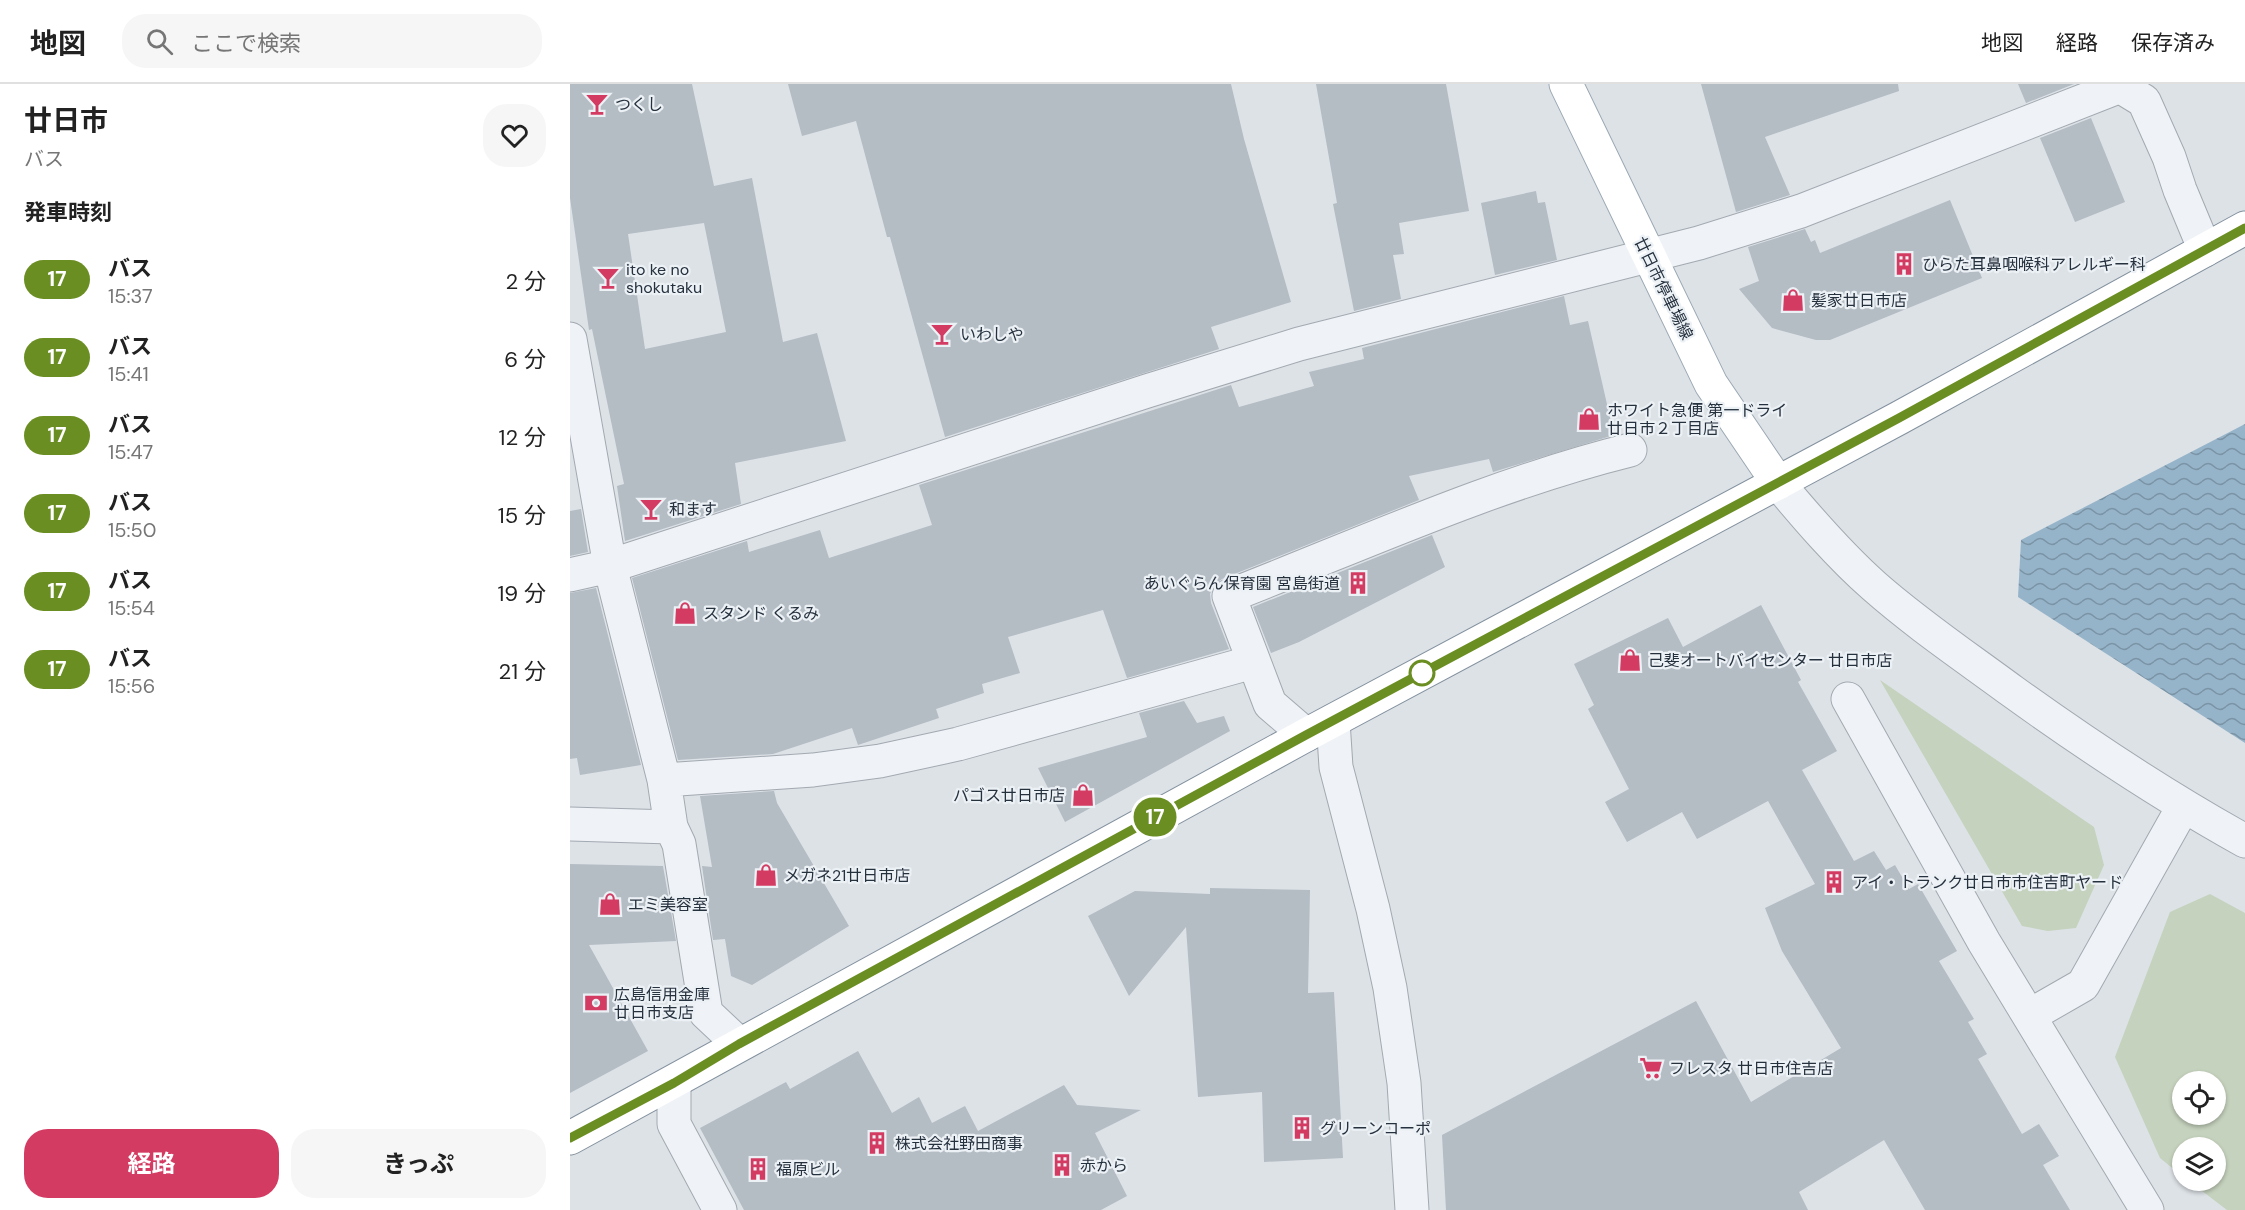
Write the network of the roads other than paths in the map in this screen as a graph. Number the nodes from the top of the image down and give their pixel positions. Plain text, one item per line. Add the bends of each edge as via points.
1 (1566, 84) edge
2 (2122, 85) edge
3 (2245, 228) edge
4 (2205, 250) junction
5 (1648, 256) junction
6 (570, 339) edge
7 (1630, 450) dead end
8 (1778, 483) junction
9 (610, 566) junction
10 (570, 575) edge
11 (1253, 662) junction
12 (1848, 699) dead end
13 (1319, 728) junction
14 (664, 780) junction
15 (2183, 807) junction
16 (570, 824) edge
17 (671, 827) junction
18 (2245, 841) edge
19 (2029, 1016) junction
20 (739, 1044) junction
21 (674, 1083) junction
22 (570, 1138) edge
23 (720, 1210) edge
24 (1412, 1210) edge
25 (2147, 1210) edge

1 - 5 main road, 廿日市停車場線
2 - 4 street via 2144,101
2 - 5 street via 1801,211
3 - 4 main road
4 - 8 main road
5 - 8 main road, 廿日市停車場線 via 1711,384
5 - 9 street via 1299,344
6 - 9 street
7 - 11 street via 1573,464 1229,596
8 - 13 main road
8 - 15 street via 1819,532 1867,579 1927,628 2078,738
9 - 10 street
9 - 14 street
11 - 13 street via 1270,704
11 - 14 street via 958,744 880,761 813,771
12 - 19 street
13 - 20 main road
13 - 24 street via 1336,767 1390,988 1404,1083
14 - 17 street
15 - 18 street
15 - 19 street via 2083,985
16 - 17 street
17 - 20 street via 679,844 706,1013
19 - 25 street
20 - 21 main road
21 - 22 main road
21 - 23 street via 674,1124

